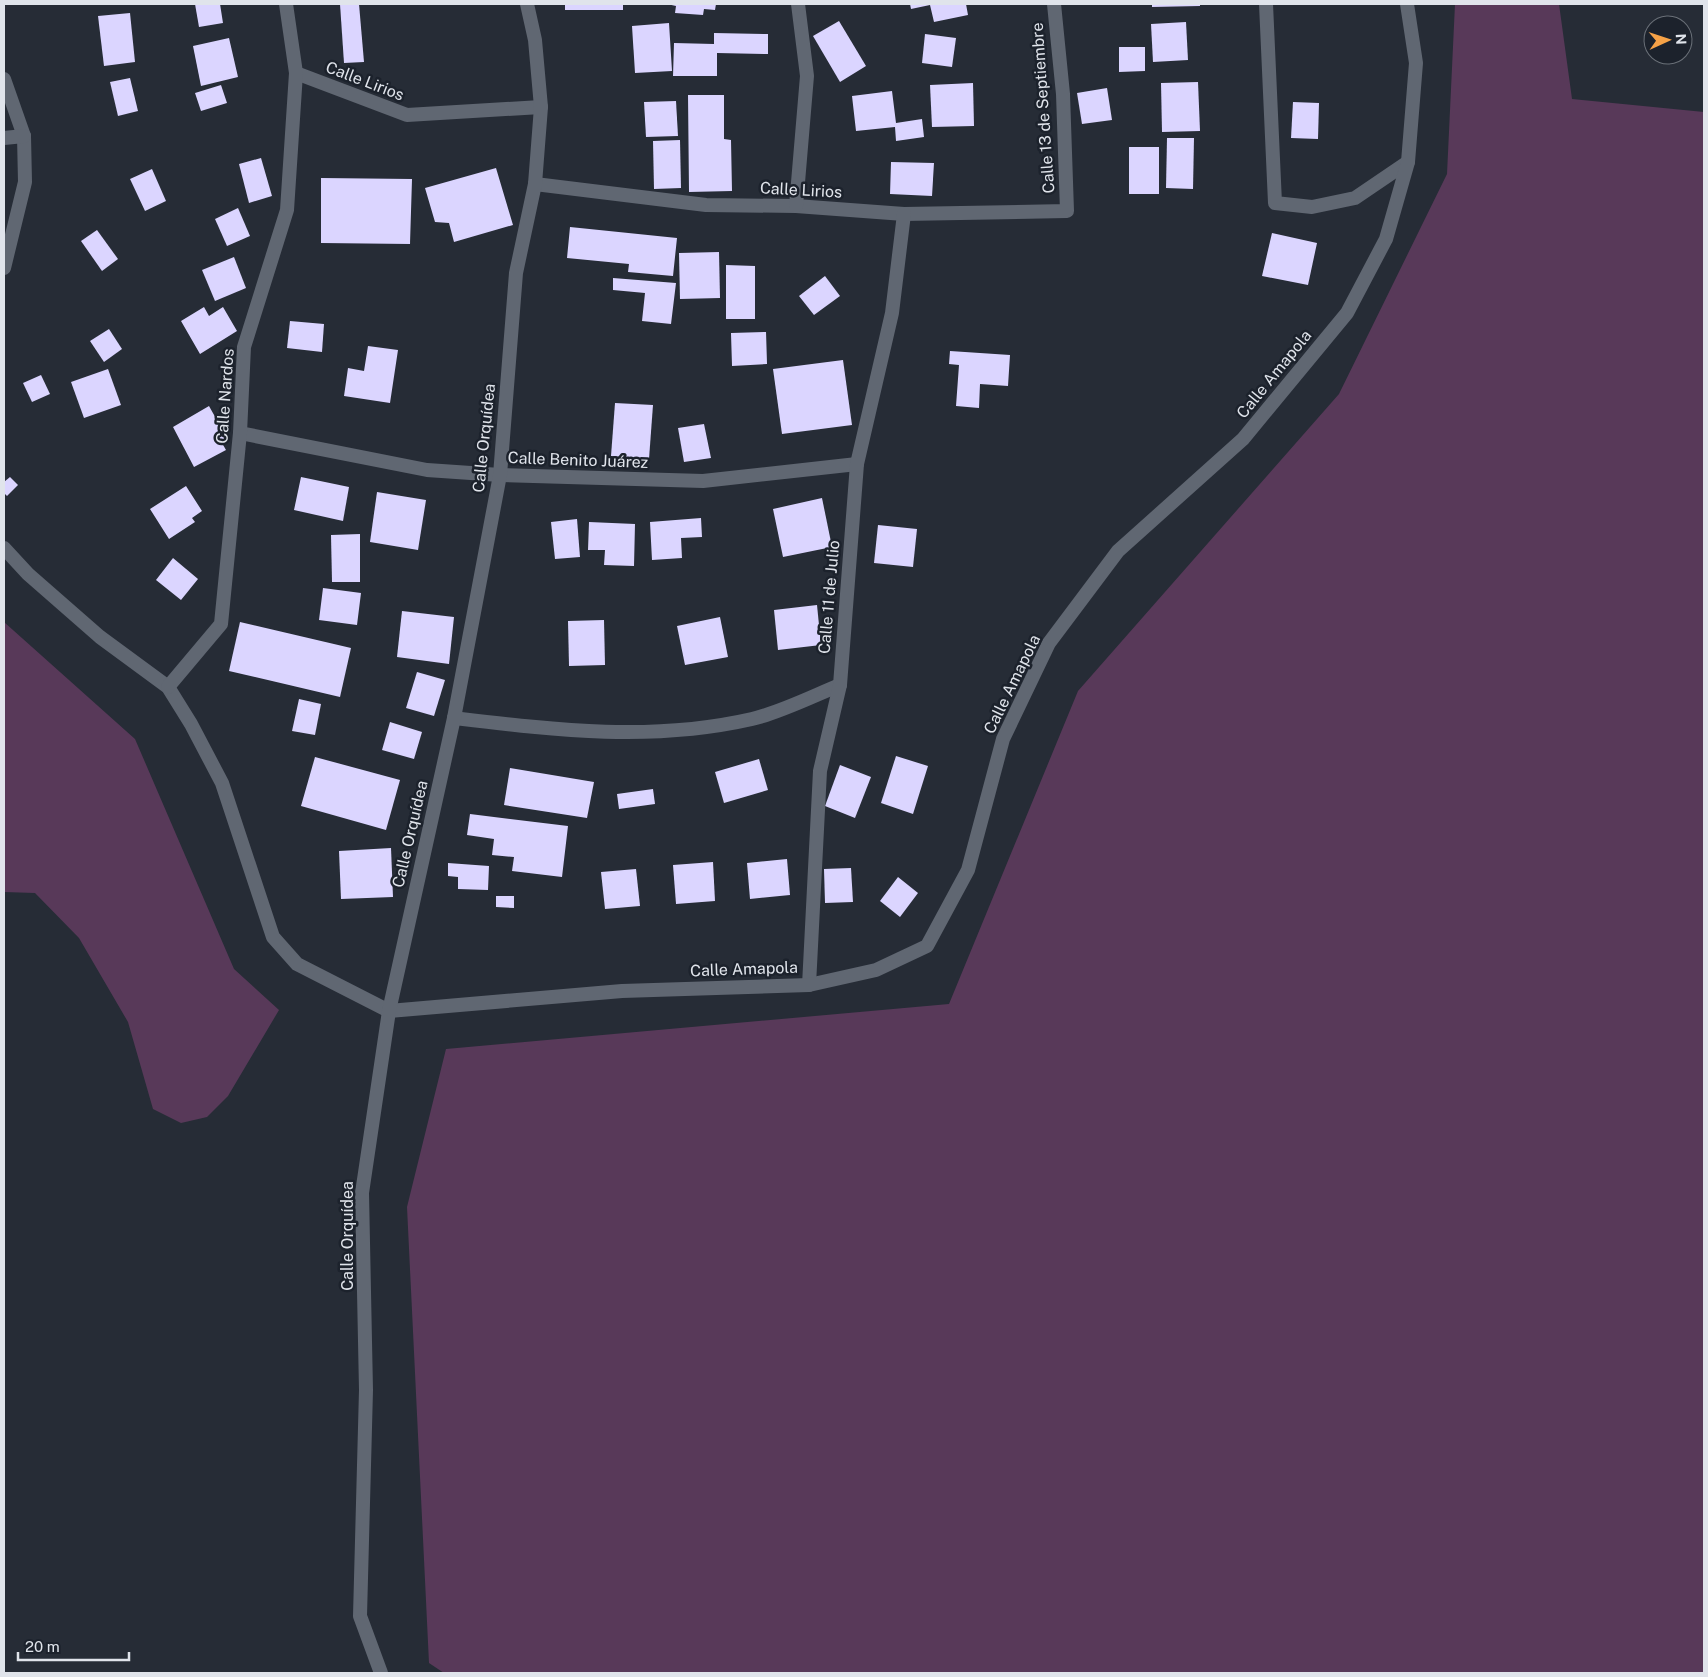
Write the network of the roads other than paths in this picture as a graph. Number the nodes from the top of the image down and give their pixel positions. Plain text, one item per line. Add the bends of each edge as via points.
1 (286, 4) edge
2 (526, 4) edge
3 (798, 4) edge
4 (1054, 4) edge
5 (1266, 4) edge
6 (1407, 4) edge
7 (296, 73) junction
8 (4, 80) edge
9 (541, 107) junction
10 (24, 136) junction
11 (4, 138) edge
12 (1408, 162) junction
13 (535, 184) junction
14 (796, 206) junction
15 (1067, 211) joint
16 (904, 214) junction
17 (4, 268) edge
18 (240, 433) junction
19 (857, 464) junction
20 (500, 475) junction
21 (4, 548) edge
22 (840, 685) junction
23 (168, 687) junction
24 (454, 718) junction
25 (809, 985) junction
26 (389, 1011) junction
27 (381, 1673) edge

1 - 7 street, Calle Nardos
2 - 9 street, Calle Orquídea via 536,40
3 - 14 street via 807,76
4 - 15 street, Calle 13 de Septiembre via 1063,94
5 - 12 street via 1275,203 1312,207 1354,198
6 - 12 street, Calle Amapola via 1416,63
7 - 9 street, Calle Lirios via 407,116
7 - 18 street, Calle Nardos via 287,210 244,346
8 - 10 street
9 - 13 street, Calle Orquídea
10 - 11 street
10 - 17 street via 25,182
12 - 25 street, Calle Amapola via 1386,239 1347,312 1243,439 1118,551 1049,643 1003,739 968,870 926,946 876,970
13 - 14 street, Calle Lirios via 706,205
13 - 20 street, Calle Orquídea via 516,273
14 - 16 street, Calle Lirios
15 - 16 street, Calle Lirios
16 - 19 street, Calle 11 de Julio via 892,313
18 - 20 street, Calle Benito Juárez via 427,470
18 - 23 street, Calle Nardos via 221,624
19 - 20 street, Calle Benito Juárez via 703,481
19 - 22 street, Calle 11 de Julio
20 - 24 street, Calle Orquídea
21 - 23 street via 28,574 100,637
22 - 24 street via 753,719 661,732 575,732
22 - 25 street, Calle 11 de Julio via 820,771
23 - 26 street via 222,782 273,937 296,964
24 - 26 street, Calle Orquídea
25 - 26 street, Calle Amapola via 622,991
26 - 27 street, Calle Orquídea via 362,1194 366,1390 360,1616

